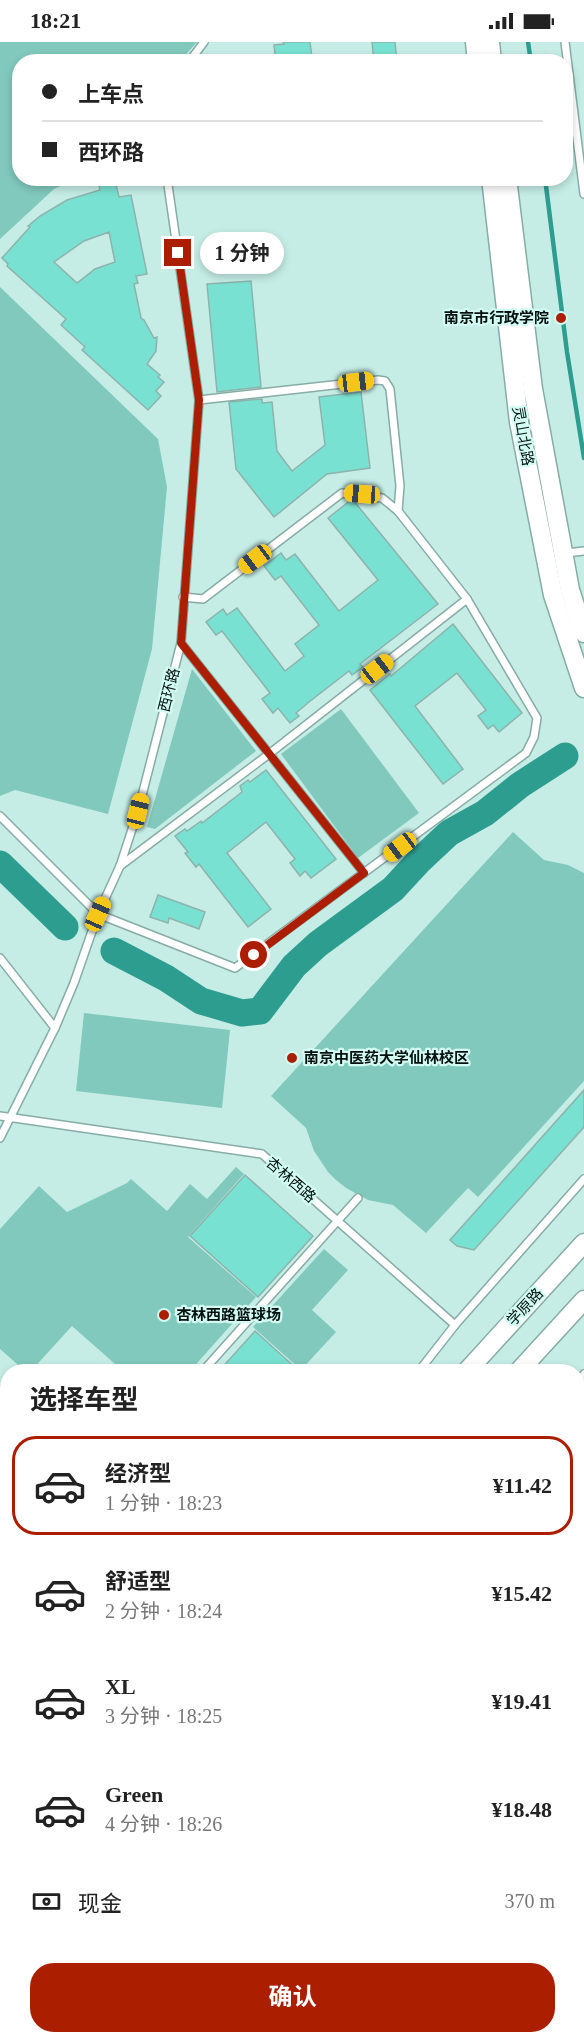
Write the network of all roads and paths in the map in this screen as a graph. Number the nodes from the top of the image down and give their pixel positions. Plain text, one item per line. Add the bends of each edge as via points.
1 (573, 106) edge
2 (168, 186) edge
3 (491, 186) edge
4 (508, 186) edge
5 (584, 194) edge
6 (199, 400) junction
7 (398, 511) junction
8 (584, 551) edge
9 (563, 554) junction
10 (183, 597) junction
11 (467, 599) junction
12 (584, 633) edge
13 (181, 643) junction
14 (584, 687) edge
15 (269, 754) junction
16 (0, 816) edge
17 (120, 866) junction
18 (364, 873) junction
19 (98, 914) junction
20 (0, 958) edge
21 (55, 1028) junction
22 (0, 1116) edge
23 (12, 1118) junction
24 (0, 1138) edge
25 (584, 1179) edge
26 (358, 1198) dead end
27 (338, 1221) junction
28 (584, 1243) edge
29 (584, 1300) edge
30 (455, 1325) junction
31 (209, 1364) edge
32 (424, 1364) edge
33 (473, 1364) edge
34 (525, 1364) edge

1 - 5 lane
2 - 6 lane, 西环路
3 - 14 main road, 灵山北路 via 519,422 554,595
4 - 9 main road, 灵山北路 via 533,389
6 - 7 lane via 386,381 400,486
6 - 10 lane, 西环路
7 - 10 lane via 382,498 342,493 203,599
7 - 11 lane
8 - 9 lane
9 - 12 main road, 灵山北路
10 - 13 lane, 西环路
11 - 15 lane
11 - 18 lane via 537,718 534,737 526,753
13 - 15 lane
13 - 17 lane, 西环路
15 - 17 lane
15 - 18 lane
16 - 19 lane
17 - 19 lane, 西环路
18 - 19 lane via 235,968
19 - 21 lane, 西环路
20 - 21 lane
21 - 23 lane, 西环路
22 - 23 lane, 杏林西路
23 - 24 lane, 西环路
23 - 27 lane, 杏林西路 via 262,1154
25 - 30 lane
26 - 27 lane
27 - 30 lane, 杏林西路
27 - 31 lane
28 - 33 main road, 学原路
29 - 34 main road
30 - 32 lane

